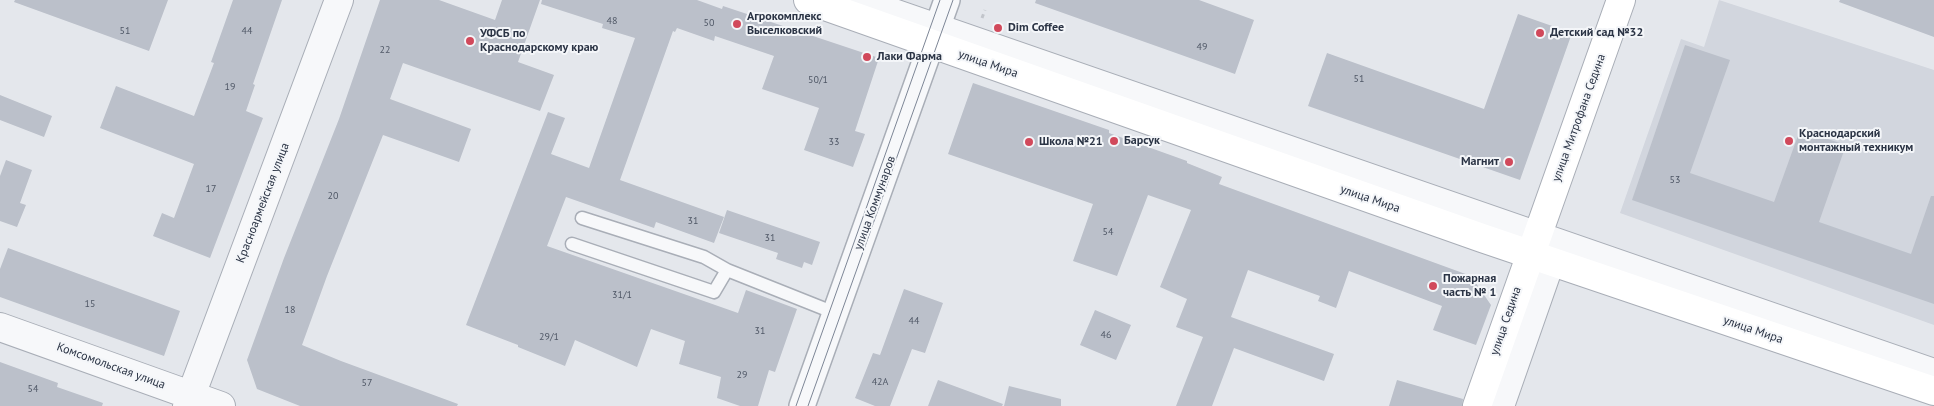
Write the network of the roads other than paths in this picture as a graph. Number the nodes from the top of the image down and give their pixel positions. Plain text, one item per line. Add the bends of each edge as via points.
1 (339, 0) edge
2 (808, 0) edge
3 (856, 0) edge
4 (947, 0) edge
5 (1620, 0) edge
6 (934, 36) junction
7 (582, 218) dead end
8 (572, 244) dead end
9 (1543, 249) junction
10 (727, 270) junction
11 (835, 313) junction
12 (0, 327) edge
13 (1934, 373) edge
14 (1934, 391) edge
15 (189, 400) edge
16 (222, 406) edge
17 (802, 406) edge
18 (1477, 406) edge
19 (1500, 406) edge

1 - 15 street, Красноармейская улица
2 - 6 main road, улица Мира
3 - 6 street, улица Мира
4 - 6 street, улица Коммунаров
5 - 9 main road, улица Митрофана Седина
6 - 9 main road, улица Мира
6 - 11 street, улица Коммунаров
7 - 10 lane via 704,257
8 - 10 lane via 714,292
9 - 13 street, улица Мира
9 - 14 main road, улица Мира
9 - 18 main road, улица Седина
9 - 19 street, улица Седина
10 - 11 lane
11 - 17 street, улица Коммунаров
12 - 15 street, Комсомольская улица
15 - 16 street, Комсомольская улица

